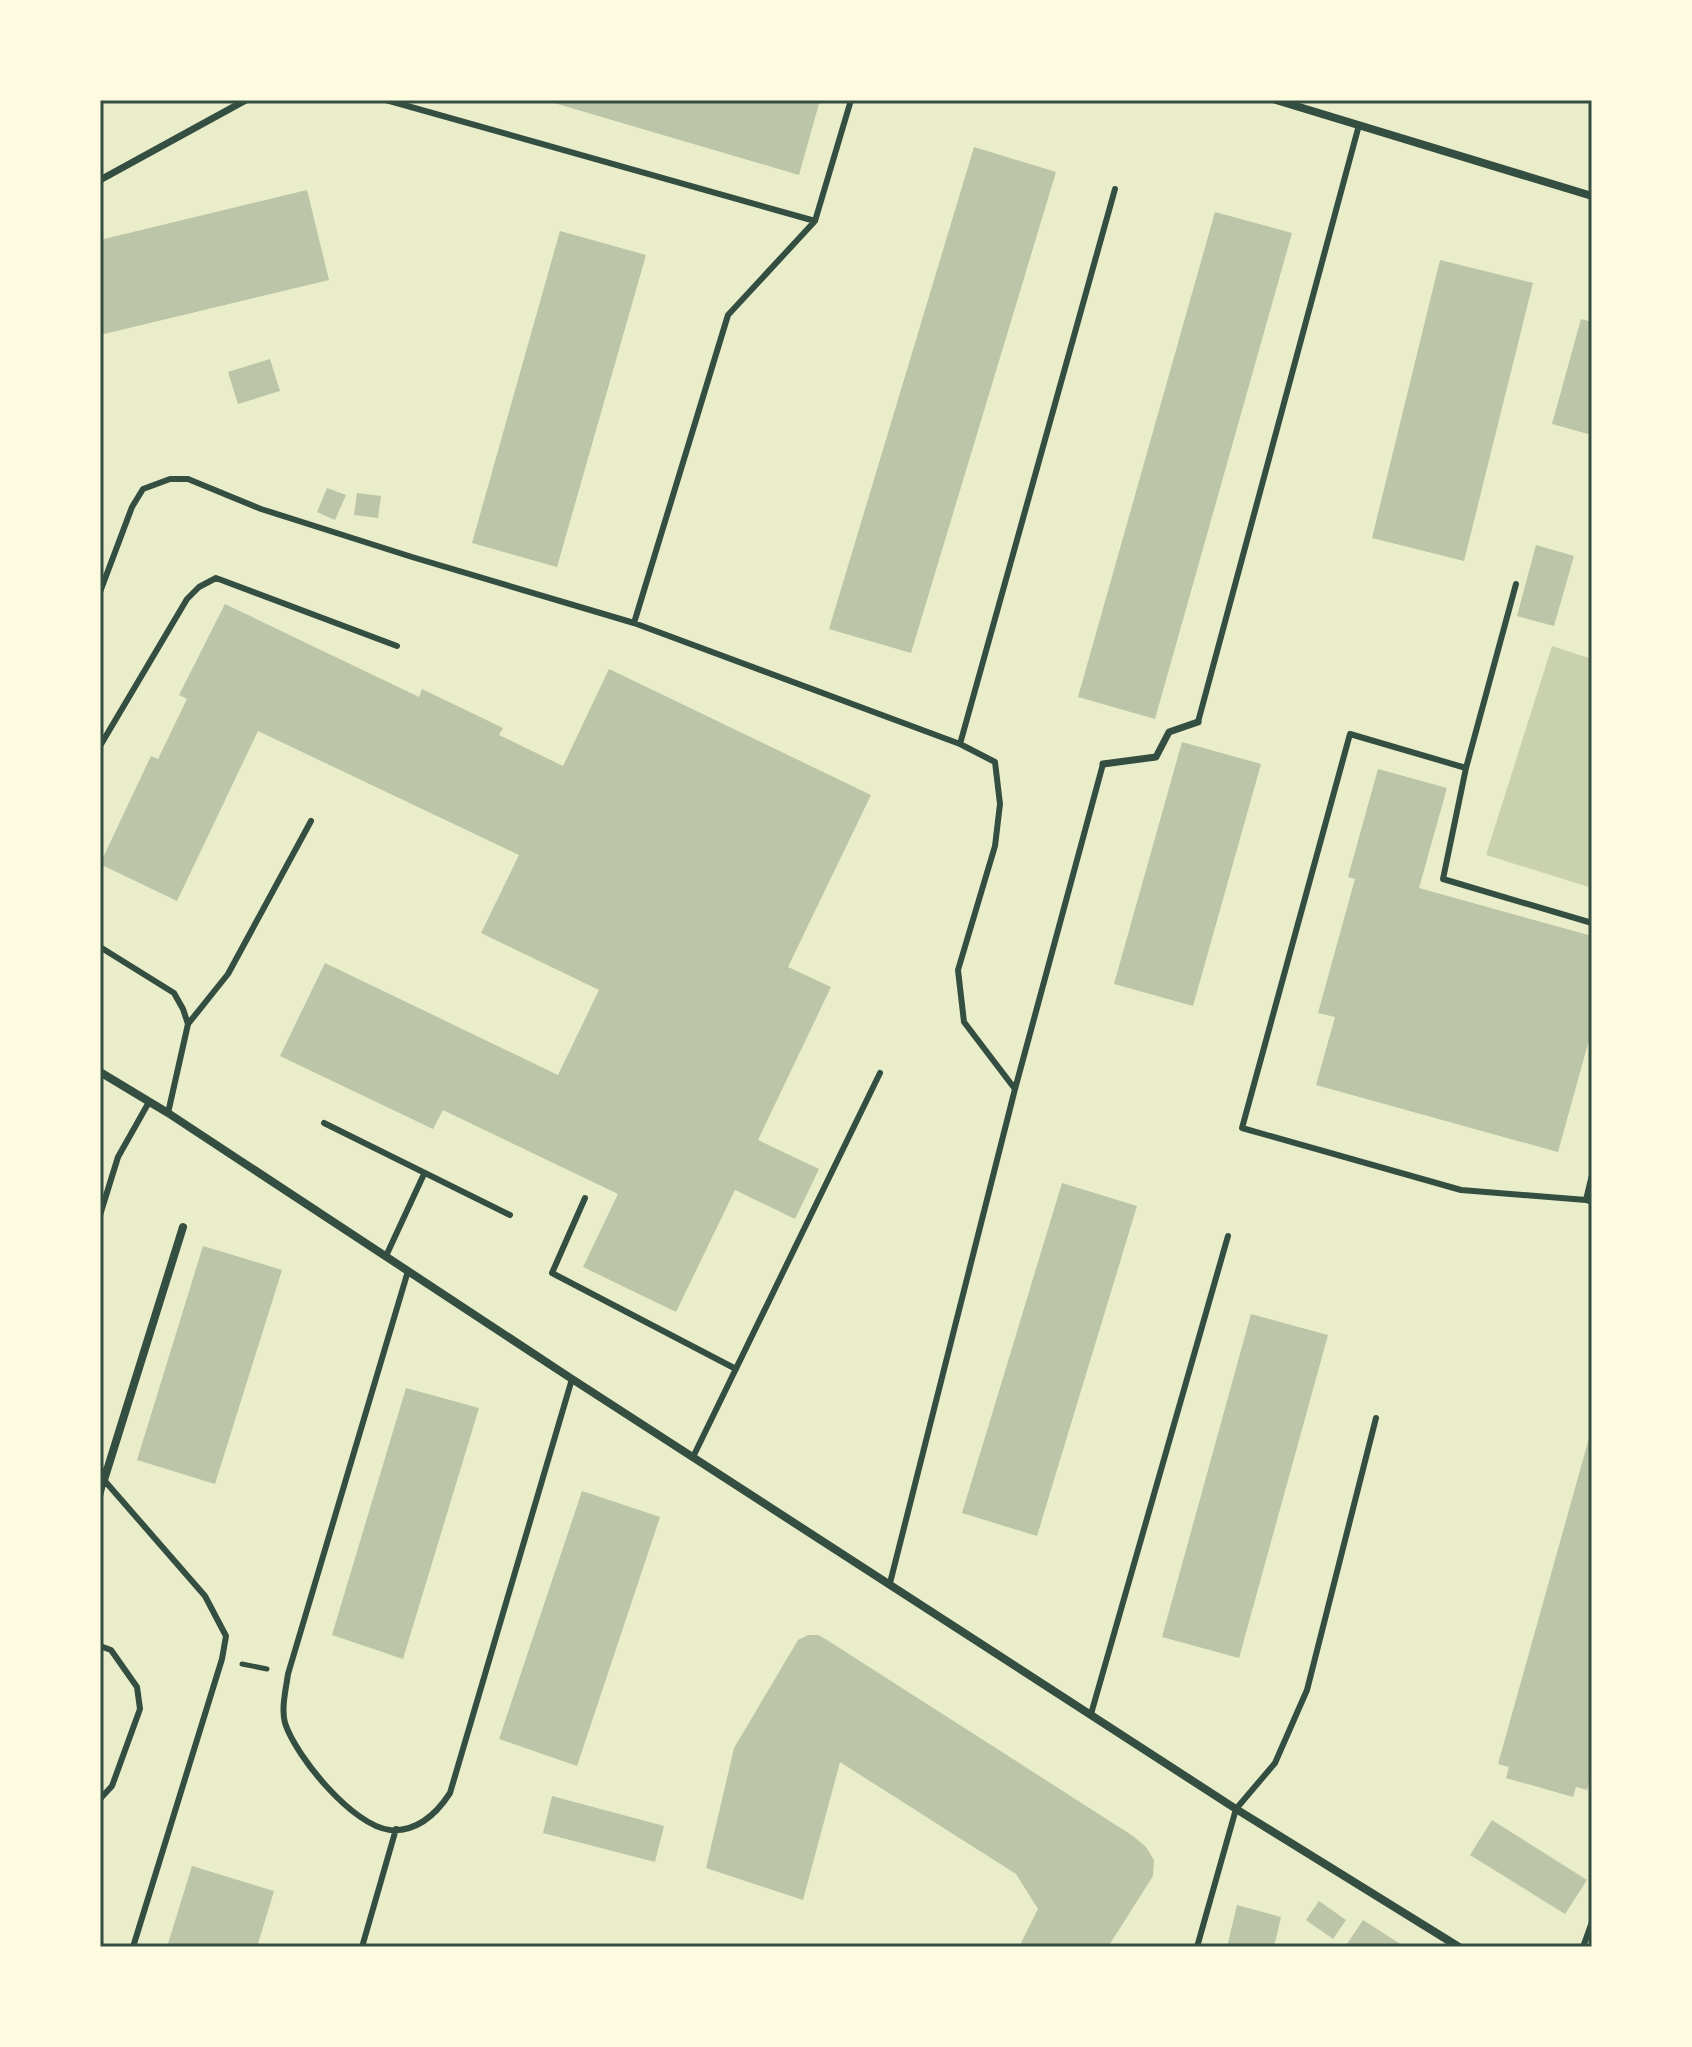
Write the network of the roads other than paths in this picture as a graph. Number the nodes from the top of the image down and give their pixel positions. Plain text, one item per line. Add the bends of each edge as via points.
1 (246, 100) edge
2 (386, 100) edge
3 (851, 100) edge
4 (1276, 100) edge
5 (1359, 125) junction
6 (100, 180) edge
7 (1115, 189) dead end
8 (1592, 196) edge
9 (815, 221) junction
10 (1516, 584) dead end
11 (100, 592) edge
12 (634, 623) junction
13 (397, 646) dead end
14 (1198, 722) joint
15 (960, 744) junction
16 (100, 746) edge
17 (1103, 764) joint
18 (1466, 768) junction
19 (311, 821) dead end
20 (1592, 923) edge
21 (100, 947) edge
22 (188, 1024) junction
23 (100, 1072) edge
24 (880, 1073) dead end
25 (1015, 1089) junction
26 (149, 1102) junction
27 (168, 1113) junction
28 (324, 1123) dead end
29 (424, 1174) junction
30 (1592, 1175) edge
31 (585, 1198) dead end
32 (1589, 1201) edge
33 (100, 1215) edge
34 (510, 1215) dead end
35 (183, 1227) dead end
36 (1228, 1236) dead end
37 (386, 1256) junction
38 (408, 1271) junction
39 (736, 1369) junction
40 (572, 1379) junction
41 (1376, 1418) dead end
42 (693, 1457) junction
43 (100, 1467) edge
44 (104, 1480) junction
45 (100, 1496) edge
46 (890, 1583) junction
47 (100, 1646) edge
48 (1091, 1714) junction
49 (100, 1799) edge
50 (1236, 1809) junction
51 (396, 1829) junction
52 (1592, 1922) edge
53 (133, 1947) edge
54 (362, 1947) edge
55 (1197, 1947) edge
56 (1459, 1947) edge
57 (1583, 1947) edge

1 - 6 street
2 - 9 lane
3 - 9 lane
4 - 5 street
5 - 8 street
5 - 14 lane
7 - 15 lane
9 - 12 lane via 728,315
10 - 18 lane
11 - 12 lane via 143,489 188,479 261,509
12 - 15 lane
13 - 16 lane via 216,578 187,599
14 - 17 street via 1169,732 1156,757
15 - 25 lane via 995,762 1000,804 995,846 958,970 964,1022
17 - 25 lane
18 - 20 lane via 1443,879
18 - 32 lane via 1350,734 1242,1128 1461,1190
19 - 22 lane via 228,974
21 - 22 lane via 174,993
22 - 27 lane
23 - 26 street
24 - 39 lane
25 - 46 lane
26 - 27 street
26 - 33 lane via 118,1157
27 - 37 street
28 - 29 lane
29 - 34 lane
29 - 37 lane
30 - 32 lane
31 - 39 lane via 552,1273
35 - 44 street
36 - 48 lane
37 - 38 street
38 - 40 street
38 - 51 lane via 284,1698 284,1720 311,1770 349,1808 374,1825
39 - 42 lane
40 - 42 street
40 - 51 lane via 450,1793 431,1816
41 - 50 lane via 1307,1690 1275,1763
42 - 46 street
43 - 44 lane
44 - 45 lane
44 - 53 lane via 205,1596 226,1636
46 - 48 street
47 - 49 lane via 111,1650 137,1687 140,1709 112,1786
48 - 50 street
50 - 55 lane
50 - 56 street
51 - 54 lane
52 - 57 lane

